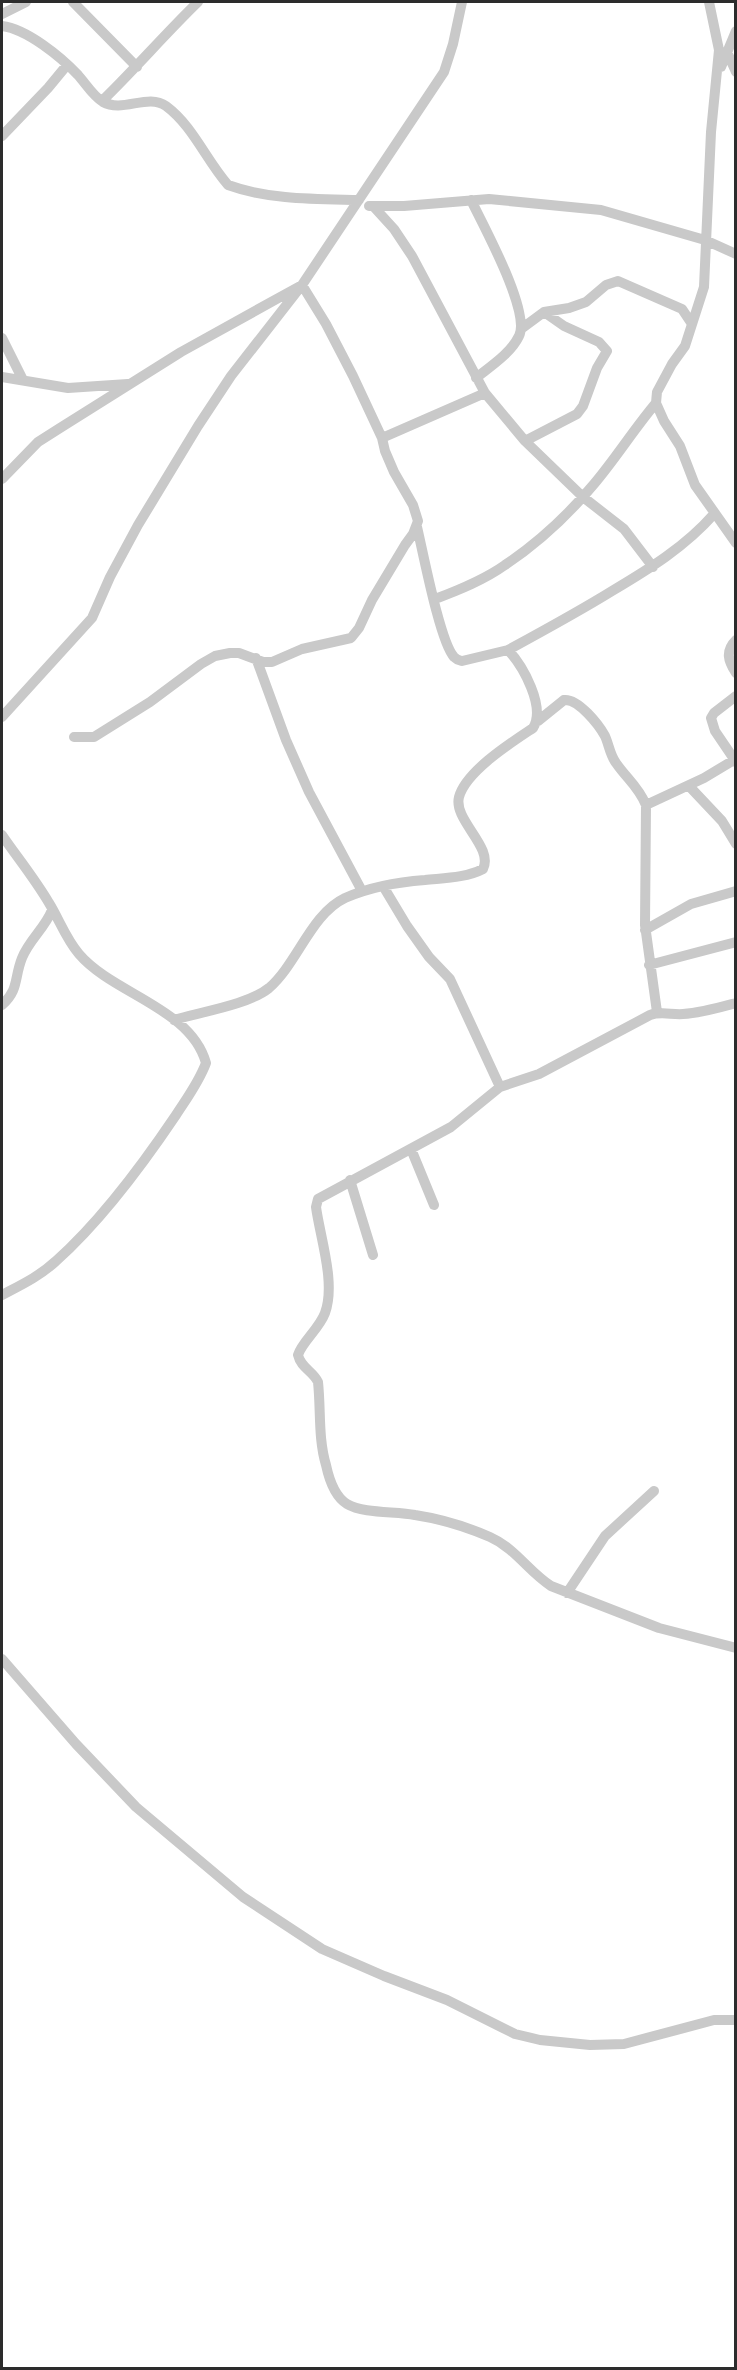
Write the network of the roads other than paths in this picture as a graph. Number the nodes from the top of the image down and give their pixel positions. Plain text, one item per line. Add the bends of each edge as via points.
1 (26, 2) edge
2 (73, 2) edge
3 (198, 2) edge
4 (462, 2) edge
5 (709, 2) edge
6 (2, 14) edge
7 (2, 26) edge
8 (735, 31) edge
9 (727, 52) junction
10 (67, 65) junction
11 (137, 67) junction
12 (735, 72) edge
13 (718, 76) junction
14 (102, 101) junction
15 (2, 136) edge
16 (471, 200) junction
17 (357, 203) junction
18 (373, 206) junction
19 (705, 240) junction
20 (735, 254) edge
21 (303, 285) junction
22 (544, 312) junction
23 (692, 324) junction
24 (521, 329) junction
25 (2, 338) edge
26 (2, 377) edge
27 (476, 378) junction
28 (23, 380) junction
29 (132, 384) junction
30 (485, 393) junction
31 (656, 404) junction
32 (382, 438) junction
33 (525, 441) junction
34 (2, 479) edge
35 (583, 497) junction
36 (714, 514) junction
37 (417, 527) junction
38 (735, 541) edge
39 (653, 567) junction
40 (435, 599) junction
41 (735, 640) edge
42 (508, 650) junction
43 (256, 658) junction
44 (735, 673) edge
45 (735, 696) edge
46 (2, 717) edge
47 (538, 721) junction
48 (74, 737) dead end
49 (735, 761) edge
50 (689, 786) junction
51 (646, 805) junction
52 (2, 835) edge
53 (735, 844) edge
54 (383, 886) junction
55 (362, 891) junction
56 (735, 891) edge
57 (52, 909) junction
58 (645, 930) junction
59 (735, 942) edge
60 (649, 965) junction
61 (735, 1003) edge
62 (2, 1005) edge
63 (657, 1012) junction
64 (174, 1020) junction
65 (500, 1086) junction
66 (411, 1149) junction
67 (350, 1180) junction
68 (434, 1205) dead end
69 (373, 1255) dead end
70 (2, 1295) edge
71 (654, 1491) dead end
72 (567, 1593) junction
73 (735, 1648) edge
74 (2, 1659) edge
75 (735, 2020) edge

1 - 6 street
2 - 11 street
3 - 11 street
4 - 17 street via 444,72
5 - 13 street via 719,50
7 - 10 street via 41,44
8 - 9 street
9 - 12 street
9 - 13 street
10 - 14 street
10 - 15 street
11 - 14 street
13 - 19 street
14 - 17 street via 123,106 163,104 178,116 228,184 240,189
16 - 18 street
16 - 19 street via 530,201 601,210
16 - 24 street via 514,295
17 - 18 street
17 - 21 street
18 - 27 street via 412,256
19 - 20 street
19 - 23 street via 704,287
21 - 29 street via 181,352
21 - 32 street
21 - 46 street via 231,376 198,426 110,577 93,618
22 - 23 street via 586,302 610,282 618,281 682,309
22 - 24 street
22 - 33 street via 599,342 607,351 577,414
23 - 31 street via 685,345 657,392
24 - 27 street via 514,345
25 - 28 street
26 - 28 street
27 - 30 street
28 - 29 street via 68,388
29 - 34 street via 38,442
30 - 32 street
30 - 33 street
31 - 35 street
31 - 36 street via 680,446 694,485
32 - 37 street via 394,472 413,505
33 - 35 street
35 - 39 street via 624,529
35 - 40 street via 505,566
36 - 38 street
36 - 39 street via 696,534
37 - 40 street
37 - 43 street via 351,638 302,649 272,662
39 - 42 street
40 - 42 street via 456,660
41 - 44 street via 729,647 728,660
42 - 47 street via 528,680
43 - 48 street via 230,652 215,656 94,737
43 - 55 street via 264,687 304,781
45 - 49 street via 711,718
47 - 51 street via 564,700 573,700 598,724 615,761 640,790
47 - 54 street via 488,760 459,797 461,811 484,854 483,869
49 - 50 street
50 - 51 street
50 - 53 street via 722,821
51 - 58 street
52 - 57 street
54 - 55 street
54 - 65 street via 429,957 450,979
55 - 64 street via 342,899 327,912 289,966 268,988 252,998
56 - 58 street via 691,904
57 - 62 street via 22,958 11,997
57 - 64 street via 79,954 98,971
58 - 60 street
59 - 60 street
60 - 63 street
61 - 63 street via 695,1013
63 - 65 street via 539,1074
64 - 70 street via 203,1051 206,1063 193,1090 130,1179 56,1262
65 - 66 street via 462,1120
66 - 67 street
66 - 68 street
67 - 69 street
67 - 72 street via 318,1199 328,1301 321,1322 298,1355 304,1369 318,1382 322,1445 338,1496 358,1509 416,1515 491,1538 505,1545 539,1578
71 - 72 street via 605,1536
72 - 73 street via 659,1628
74 - 75 street via 136,1807 243,1897 322,1948 447,2000 515,2034 540,2040 624,2044 714,2020

